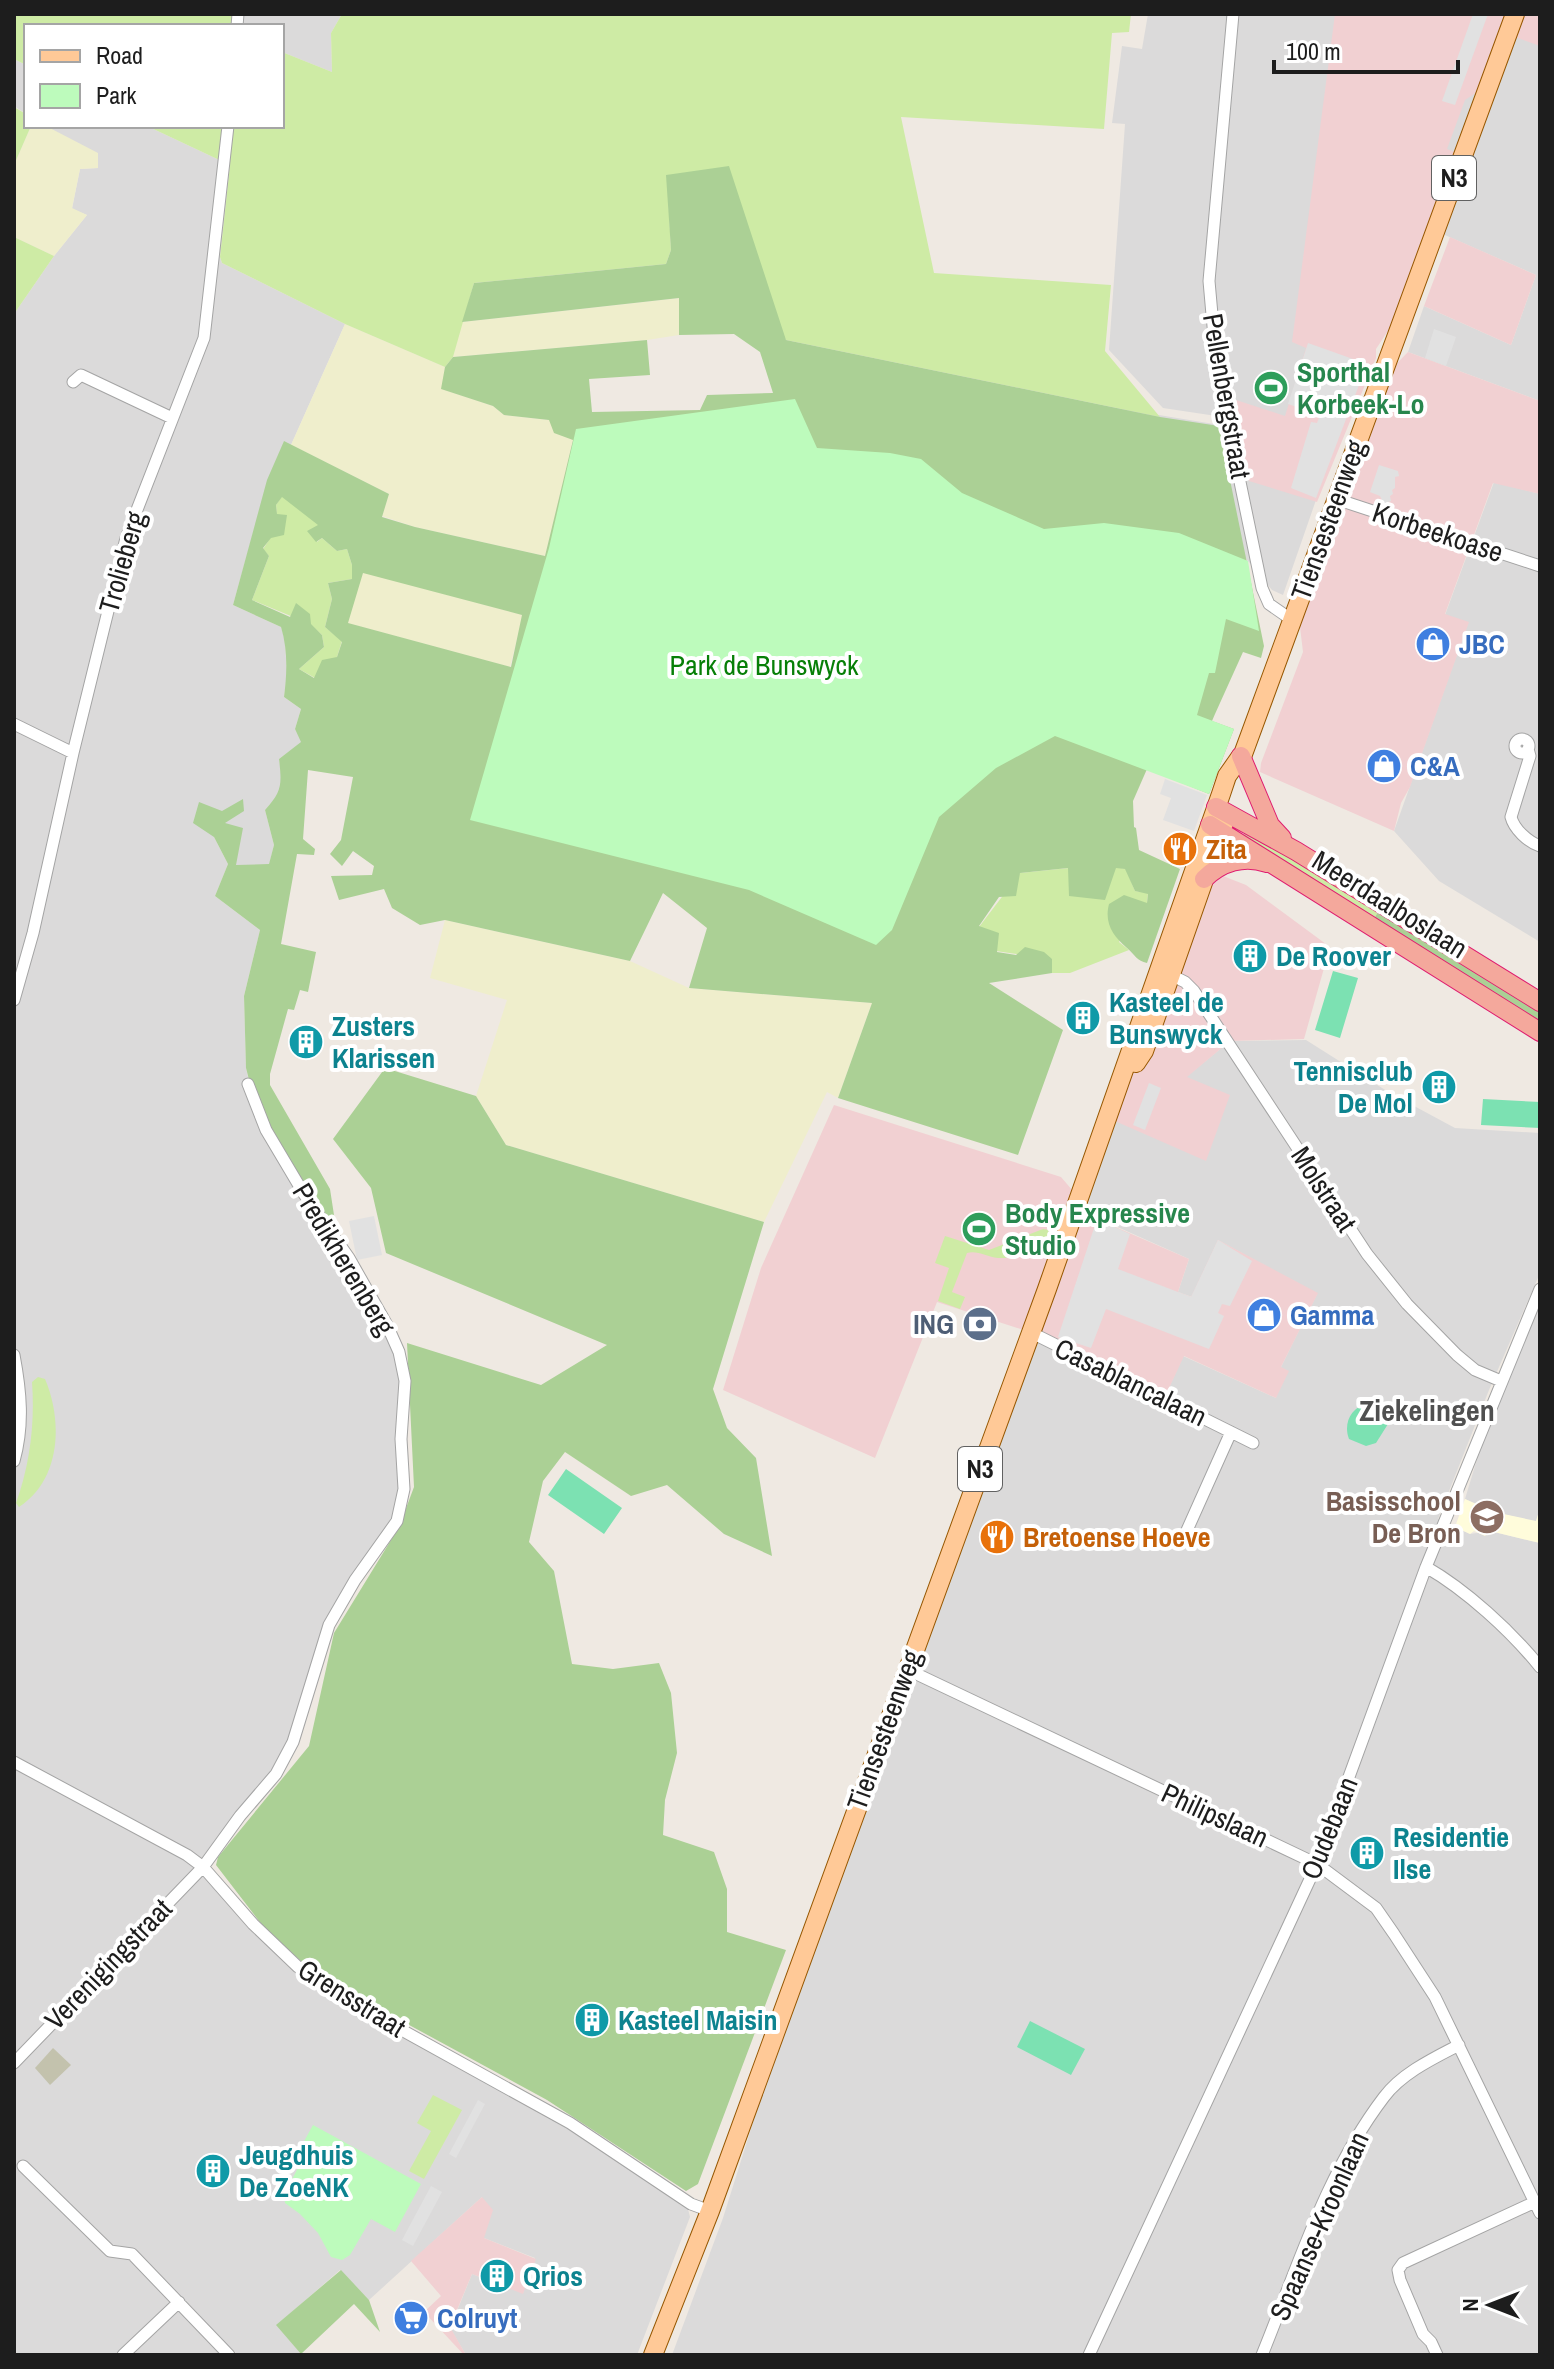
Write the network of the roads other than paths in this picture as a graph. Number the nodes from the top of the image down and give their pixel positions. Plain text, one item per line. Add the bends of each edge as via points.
1 (1233, 14) edge
2 (1515, 14) edge
3 (228, 128) edge
4 (73, 382) dead end
5 (172, 418) junction
6 (1336, 499) junction
7 (1540, 566) edge
8 (1292, 620) junction
9 (14, 724) edge
10 (1528, 749) dead end
11 (73, 753) junction
12 (1241, 756) junction
13 (1218, 819) junction
14 (1540, 846) edge
15 (1296, 851) junction
16 (1284, 871) junction
17 (1204, 879) junction
18 (1171, 975) junction
19 (14, 1000) edge
20 (1540, 1002) edge
21 (1540, 1032) edge
22 (248, 1084) dead end
23 (1113, 1104) junction
24 (1540, 1289) edge
25 (1030, 1332) junction
26 (14, 1355) edge
27 (1501, 1381) junction
28 (1231, 1432) junction
29 (1253, 1443) dead end
30 (14, 1461) edge
31 (1184, 1537) dead end
32 (1426, 1567) junction
33 (1540, 1667) edge
34 (906, 1669) junction
35 (14, 1762) edge
36 (1317, 1864) junction
37 (203, 1867) junction
38 (1459, 2045) junction
39 (14, 2063) edge
40 (23, 2166) dead end
41 (1538, 2208) edge
42 (710, 2211) junction
43 (179, 2302) junction
44 (123, 2355) edge
45 (229, 2355) edge
46 (653, 2355) edge
47 (1089, 2355) edge
48 (1262, 2355) edge
49 (1437, 2355) edge

1 - 8 street, Pellenbergstraat via 1210,268 1217,371 1262,588 1267,602
2 - 6 main road, Tiensesteenweg / N3
3 - 5 street, Trolieberg via 204,338
4 - 5 street via 81,375
5 - 11 street, Trolieberg via 126,538
6 - 7 street, Korbeekoase
6 - 8 main road, Tiensesteenweg / N3
8 - 12 main road, Tiensesteenweg / N3
9 - 11 street
10 - 14 street via 1511,817 1532,844
11 - 19 street, Trolieberg
12 - 13 main road, Tiensesteenweg / N3 via 1235,792
12 - 15 highway via 1270,825
13 - 15 highway, Meerdaalboslaan
13 - 16 highway, Meerdaalboslaan
13 - 17 main road, Tiensesteenweg / N3
13 - 23 main road, Tiensesteenweg / N3
15 - 20 highway, Meerdaalboslaan
16 - 17 highway via 1263,861 1244,860 1221,865
16 - 21 highway, Meerdaalboslaan
17 - 18 main road, Tiensesteenweg / N3
18 - 23 main road, Tiensesteenweg / N3 via 1144,1051
18 - 27 street, Molstraat via 1194,991 1354,1235 1407,1304 1465,1362
22 - 37 street, Predikherenberg via 266,1130 349,1258 399,1352 405,1381 404,1489 397,1521 329,1625 293,1742 276,1774
23 - 25 main road, Tiensesteenweg / N3
24 - 27 street, Oudebaan
25 - 28 street, Casablancalaan
25 - 34 main road, Tiensesteenweg / N3
26 - 30 street via 22,1398
27 - 32 street, Oudebaan
28 - 29 street, Casablancalaan
28 - 31 street, Casablancalaan
32 - 33 street via 1519,1641
32 - 36 street, Oudebaan
34 - 36 street, Philipslaan
34 - 42 main road, Tiensesteenweg / N3
35 - 37 street, Grensstraat
36 - 38 street, Philipslaan via 1376,1908 1435,1997
36 - 47 street, Oudebaan
37 - 39 street, Verenigingstraat
37 - 42 street, Grensstraat via 298,1967 342,1997 570,2123 694,2206
38 - 41 street, Philipslaan
38 - 48 street, Spaanse-Kroonlaan via 1399,2082 1363,2125 1322,2204
40 - 43 street via 110,2251 132,2254
41 - 49 street via 1403,2263 1398,2270
42 - 46 main road, Tiensesteenweg / N3
43 - 44 street
43 - 45 street

